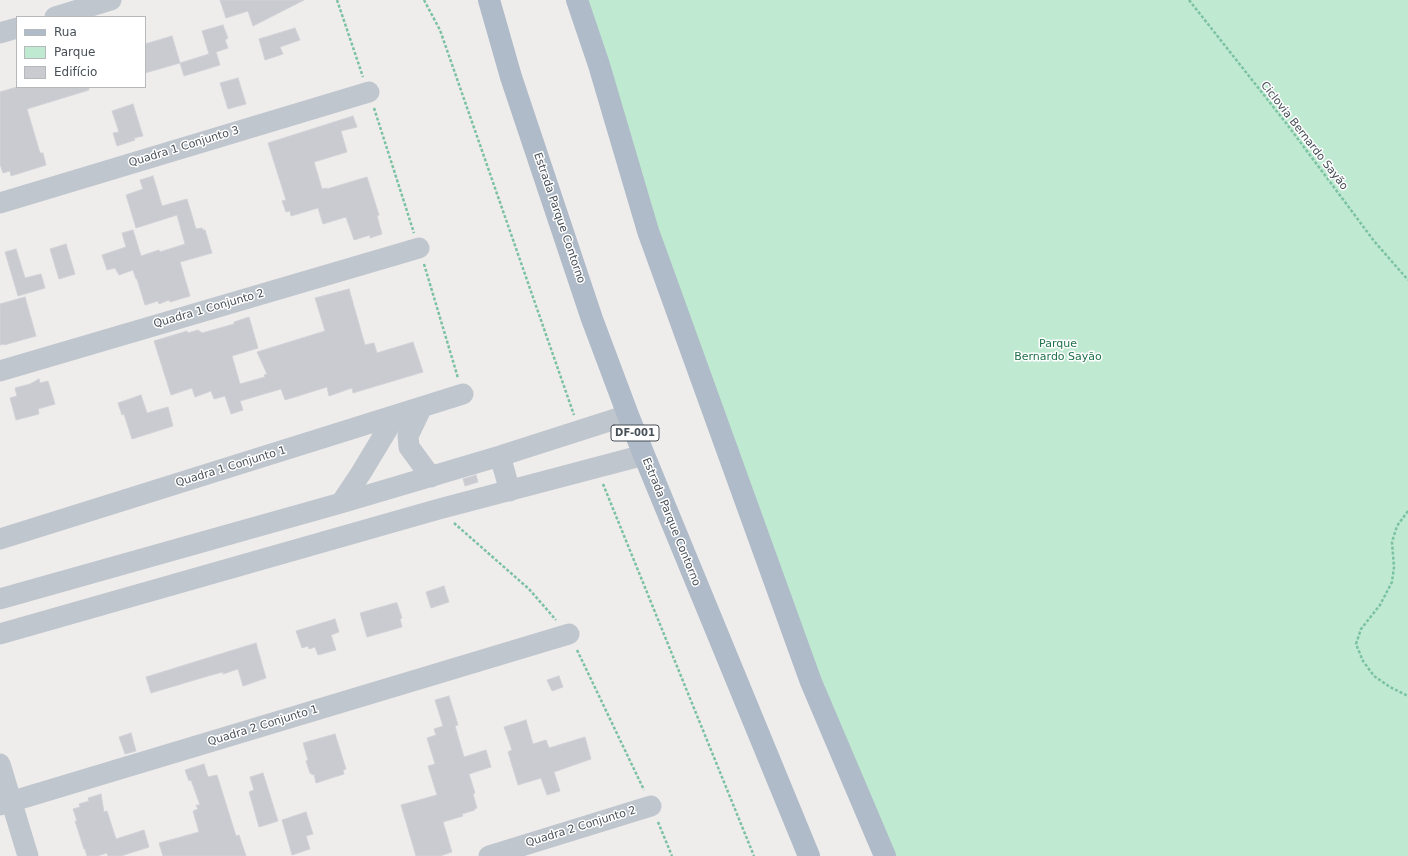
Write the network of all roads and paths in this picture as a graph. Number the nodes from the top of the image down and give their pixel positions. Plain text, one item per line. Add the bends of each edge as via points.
1 (111, 0) edge
2 (338, 0) edge
3 (489, 0) edge
4 (577, 0) edge
5 (1189, 0) edge
6 (58, 16) edge
7 (16, 28) edge
8 (0, 33) edge
9 (369, 92) junction
10 (0, 203) edge
11 (419, 248) junction
12 (1408, 280) edge
13 (0, 371) edge
14 (463, 394) joint
15 (422, 407) junction
16 (396, 415) junction
17 (628, 415) junction
18 (644, 455) junction
19 (500, 456) junction
20 (438, 475) junction
21 (510, 490) junction
22 (341, 504) junction
23 (448, 507) junction
24 (1408, 512) edge
25 (0, 539) edge
26 (0, 599) edge
27 (0, 634) edge
28 (569, 634) junction
29 (1408, 696) edge
30 (0, 764) edge
31 (6, 803) edge
32 (651, 806) junction
33 (28, 856) edge
34 (489, 856) edge
35 (672, 856) edge
36 (809, 856) edge
37 (885, 856) edge

1 - 6 street
2 - 9 path
3 - 17 main road, Estrada Parque Contorno / DF-001 via 511,77 592,319
4 - 37 main road via 648,231 811,682
5 - 12 path, Ciclovia Bernardo Sayão via 1286,123 1374,241
7 - 8 street
9 - 10 street, Quadra 1 Conjunto 3
9 - 11 path
11 - 13 street, Quadra 1 Conjunto 2
11 - 14 path
14 - 15 street, Quadra 1 Conjunto 1
15 - 16 street, Quadra 1 Conjunto 1
15 - 20 street via 408,436 409,447
16 - 22 street
16 - 25 street, Quadra 1 Conjunto 1
17 - 18 main road, Estrada Parque Contorno / DF-001
17 - 19 street
18 - 21 street
18 - 36 main road, Estrada Parque Contorno / DF-001
19 - 20 street
19 - 21 street
20 - 22 street
20 - 23 street
21 - 23 street
22 - 26 street
23 - 27 street
23 - 28 path via 529,589
24 - 29 path via 1396,526 1392,542 1392,582 1380,605 1361,629 1356,644 1363,661 1374,676
28 - 31 street, Quadra 2 Conjunto 1
28 - 32 path
30 - 31 street
31 - 33 street
32 - 34 street, Quadra 2 Conjunto 2
32 - 35 path

